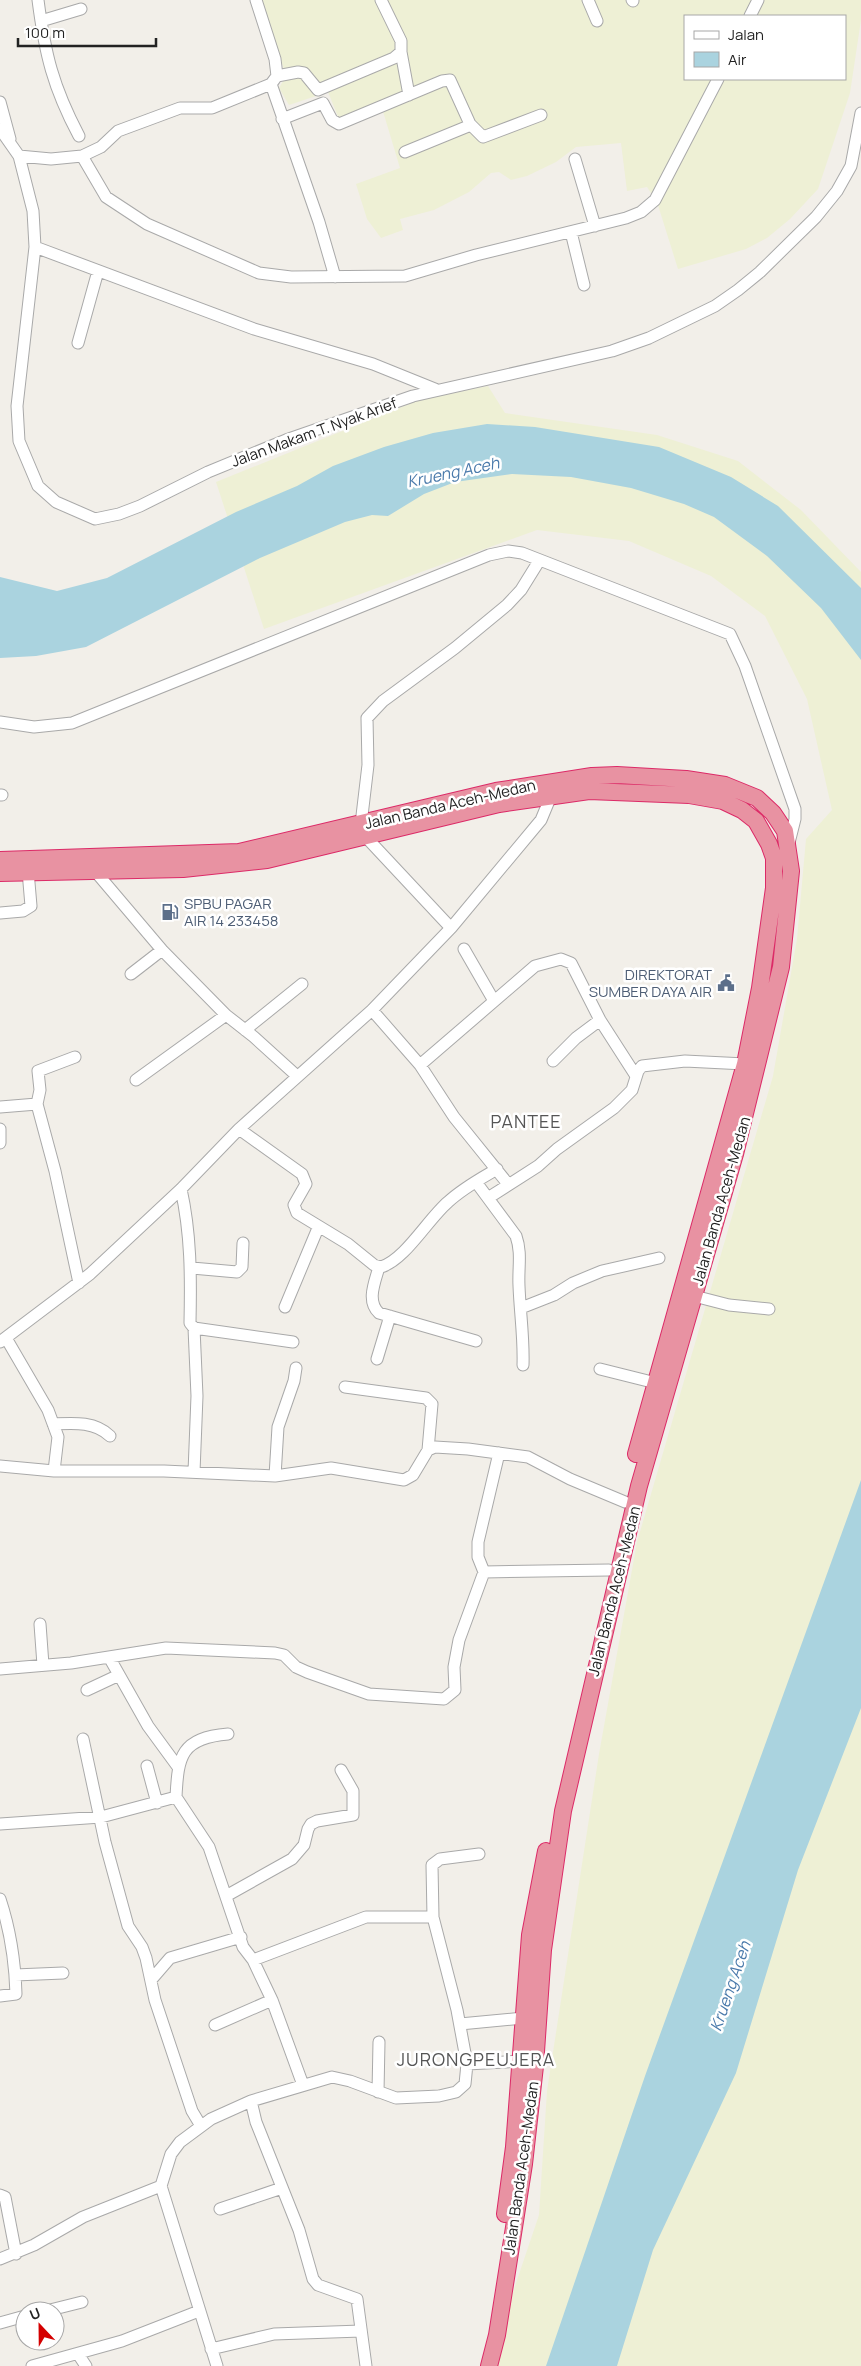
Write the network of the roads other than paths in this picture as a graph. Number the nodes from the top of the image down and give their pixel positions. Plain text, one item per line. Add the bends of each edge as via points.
1 (38, 0) edge
2 (256, 0) edge
3 (381, 0) edge
4 (588, 0) edge
5 (758, 0) edge
6 (81, 9) dead end
7 (750, 15) edge
8 (41, 21) junction
9 (597, 21) dead end
10 (401, 52) junction
11 (274, 80) junction
12 (717, 80) edge
13 (318, 90) junction
14 (408, 95) junction
15 (0, 102) edge
16 (323, 103) junction
17 (861, 113) edge
18 (542, 115) dead end
19 (282, 119) junction
20 (471, 125) junction
21 (0, 129) edge
22 (79, 136) dead end
23 (12, 145) junction
24 (405, 152) dead end
25 (19, 156) junction
26 (82, 156) junction
27 (575, 159) dead end
28 (595, 226) junction
29 (571, 232) junction
30 (35, 246) junction
31 (98, 271) junction
32 (336, 277) junction
33 (584, 285) dead end
34 (78, 343) dead end
35 (435, 389) junction
36 (539, 561) junction
37 (0, 722) edge
38 (551, 796) junction
39 (363, 829) junction
40 (789, 845) junction
41 (0, 860) edge
42 (27, 865) junction
43 (95, 871) junction
44 (0, 873) edge
45 (0, 913) edge
46 (451, 928) junction
47 (464, 949) dead end
48 (162, 950) junction
49 (131, 974) dead end
50 (302, 984) dead end
51 (494, 1002) junction
52 (372, 1010) junction
53 (226, 1015) junction
54 (600, 1020) junction
55 (245, 1030) junction
56 (74, 1057) dead end
57 (553, 1061) dead end
58 (420, 1064) junction
59 (745, 1064) junction
60 (297, 1076) junction
61 (636, 1076) junction
62 (136, 1080) dead end
63 (37, 1104) junction
64 (0, 1106) edge
65 (240, 1129) junction
66 (0, 1130) edge
67 (0, 1143) edge
68 (497, 1169) junction
69 (476, 1182) junction
70 (508, 1184) junction
71 (181, 1189) junction
72 (488, 1198) junction
73 (318, 1228) junction
74 (242, 1243) dead end
75 (660, 1258) dead end
76 (379, 1267) junction
77 (192, 1268) junction
78 (79, 1283) junction
79 (687, 1294) junction
80 (285, 1307) dead end
81 (521, 1308) junction
82 (770, 1309) dead end
83 (390, 1316) junction
84 (194, 1328) junction
85 (3, 1340) edge
86 (476, 1341) dead end
87 (293, 1342) dead end
88 (377, 1359) dead end
89 (523, 1365) dead end
90 (296, 1368) dead end
91 (600, 1369) dead end
92 (656, 1383) junction
93 (346, 1387) dead end
94 (53, 1424) junction
95 (110, 1436) dead end
96 (428, 1450) junction
97 (499, 1453) junction
98 (0, 1466) edge
99 (54, 1471) junction
100 (194, 1472) junction
101 (275, 1476) junction
102 (625, 1502) junction
103 (609, 1570) junction
104 (484, 1572) junction
105 (40, 1624) dead end
106 (109, 1657) junction
107 (43, 1665) junction
108 (0, 1669) edge
109 (120, 1675) junction
110 (87, 1690) dead end
111 (228, 1734) dead end
112 (83, 1739) dead end
113 (147, 1766) dead end
114 (178, 1767) junction
115 (341, 1770) dead end
116 (176, 1797) junction
117 (156, 1803) junction
118 (101, 1817) junction
119 (0, 1824) edge
120 (479, 1854) dead end
121 (226, 1896) junction
122 (0, 1899) edge
123 (433, 1917) junction
124 (241, 1938) junction
125 (253, 1960) junction
126 (63, 1973) dead end
127 (15, 1974) junction
128 (152, 1980) junction
129 (0, 1996) edge
130 (272, 2000) junction
131 (523, 2018) junction
132 (460, 2024) junction
133 (215, 2025) dead end
134 (380, 2042) dead end
135 (522, 2061) junction
136 (467, 2064) junction
137 (303, 2085) junction
138 (378, 2092) junction
139 (251, 2101) junction
140 (201, 2126) junction
141 (160, 2186) junction
142 (282, 2188) junction
143 (0, 2195) edge
144 (220, 2209) dead end
145 (511, 2209) junction
146 (16, 2254) junction
147 (0, 2259) edge
148 (82, 2302) dead end
149 (65, 2306) edge
150 (199, 2311) junction
151 (15, 2319) edge
152 (0, 2323) edge
153 (361, 2331) junction
154 (211, 2349) junction
155 (78, 2354) junction
156 (32, 2366) edge
157 (86, 2366) edge
158 (217, 2366) edge
159 (366, 2366) edge
160 (479, 2366) edge
161 (489, 2366) edge

1 - 8 street
2 - 11 street via 275,59
3 - 10 street via 401,41
4 - 9 street
5 - 7 street
6 - 8 street
8 - 22 street via 55,84
10 - 13 street via 394,58
10 - 14 street
11 - 13 street via 304,73
11 - 19 street
11 - 26 street via 212,108 180,108 118,131 101,148
12 - 28 street via 656,200 641,212
13 - 16 street
14 - 16 street via 339,124 332,120
14 - 20 street via 450,80
15 - 23 street
16 - 19 street
17 - 35 street, Jalan Makam T. Nyak Arief via 851,166 837,191 816,217 760,272 715,306 649,338 612,351
18 - 20 street via 483,137
19 - 32 street
20 - 24 street
21 - 23 street, Jalan Makam T. Nyak Arief
23 - 25 street, Jalan Makam T. Nyak Arief
25 - 26 street via 51,159
25 - 30 street, Jalan Makam T. Nyak Arief via 33,211
26 - 32 street via 106,197 147,224 258,273
27 - 28 street
28 - 29 street
29 - 32 street via 405,276
29 - 33 street
30 - 31 street
30 - 35 street, Jalan Makam T. Nyak Arief via 17,406 19,441 38,486 56,502 94,519 126,511 286,440
31 - 34 street
31 - 35 street via 254,329 373,364
36 - 37 street via 515,552 489,555 72,723 34,727
36 - 39 street via 507,605 383,701 367,718 368,765
36 - 40 street via 730,634 746,666 795,809
38 - 39 highway, Jalan Banda Aceh-Medan
38 - 46 street via 542,820
38 - 59 highway, Jalan Banda Aceh-Medan via 589,791 689,795 724,800 756,821 770,844 774,858 774,888
39 - 40 highway, Jalan Banda Aceh-Medan via 496,791 617,775 725,784 757,798 773,813 785,831
39 - 42 highway, Jalan Banda Aceh-Medan via 238,852
39 - 43 highway, Jalan Banda Aceh-Medan via 267,860 183,869
39 - 46 street
40 - 79 highway, Jalan Banda Aceh-Medan via 791,871 781,967 735,1154
41 - 42 highway, Jalan Banda Aceh-Medan
42 - 43 highway, Jalan Banda Aceh-Medan
42 - 44 highway, Jalan Banda Aceh-Medan
42 - 45 street via 31,906 23,911
43 - 48 street
46 - 52 street
47 - 51 street
48 - 49 street
48 - 53 street
50 - 55 street
51 - 54 street via 536,966 567,960
51 - 58 street
52 - 58 street
52 - 60 street
53 - 55 street
53 - 62 street
54 - 57 street
54 - 61 street
55 - 60 street
56 - 63 street via 38,1071 40,1090
58 - 68 street via 454,1116
59 - 61 street via 685,1061 646,1065
59 - 79 highway, Jalan Banda Aceh-Medan
60 - 65 street
61 - 70 street via 632,1090 614,1108 538,1166
63 - 64 street
63 - 78 street
65 - 71 street
65 - 73 street via 302,1174 306,1184 295,1209
66 - 67 street
68 - 69 street
68 - 70 street
69 - 72 street
69 - 76 street via 446,1203 396,1258
70 - 72 street
71 - 77 street via 188,1220
71 - 78 street
72 - 81 street via 520,1245
73 - 76 street via 348,1244
73 - 80 street
74 - 77 street via 242,1267 237,1272
75 - 81 street via 602,1271 573,1283 554,1296
76 - 83 street via 372,1296 373,1308
77 - 84 street via 190,1323
78 - 85 street
79 - 82 street via 728,1305
79 - 92 highway, Jalan Banda Aceh-Medan
79 - 145 highway, Jalan Banda Aceh-Medan via 562,1811 543,1950 535,2066
81 - 89 street
83 - 86 street
83 - 88 street
84 - 87 street
84 - 100 street via 197,1396
85 - 94 street via 48,1410
90 - 101 street via 278,1427
91 - 92 street
92 - 102 highway, Jalan Banda Aceh-Medan
93 - 96 street via 426,1398 432,1404
94 - 95 street via 97,1426
94 - 99 street via 58,1437
96 - 97 street via 435,1447
96 - 101 street via 413,1475 404,1480 331,1468
97 - 102 street via 528,1457
97 - 104 street via 478,1542 478,1556
98 - 99 street
99 - 100 street
100 - 101 street
102 - 103 highway, Jalan Banda Aceh-Medan
103 - 104 street
103 - 131 highway, Jalan Banda Aceh-Medan via 560,1775 530,1935
104 - 106 street via 458,1640 455,1690 444,1699 369,1694 307,1672 280,1653 166,1648
105 - 107 street
106 - 107 street
106 - 109 street
107 - 108 street
109 - 110 street
109 - 114 street via 156,1737
111 - 114 street via 216,1735 186,1749
112 - 118 street
113 - 117 street
114 - 116 street
115 - 121 street via 353,1791 353,1815 311,1824 304,1845 292,1859
116 - 117 street
116 - 121 street via 209,1847
117 - 118 street
118 - 119 street
118 - 128 street via 128,1926 142,1947
120 - 123 street via 432,1863
121 - 124 street
122 - 127 street via 7,1920
123 - 125 street via 366,1917
123 - 132 street
124 - 125 street via 243,1947
124 - 128 street via 170,1958
125 - 130 street
126 - 127 street
127 - 129 street via 16,1994
128 - 140 street via 155,2000 192,2111
130 - 133 street
130 - 137 street
131 - 132 street
131 - 135 highway, Jalan Banda Aceh-Medan
132 - 136 street
134 - 138 street
135 - 136 street
135 - 145 highway, Jalan Banda Aceh-Medan
136 - 138 street via 465,2084 450,2094 405,2099
137 - 138 street via 338,2077
137 - 139 street
139 - 140 street via 224,2111
139 - 142 street
140 - 141 street via 175,2148
141 - 146 street via 83,2217
141 - 150 street
142 - 144 street
142 - 153 street via 303,2239 313,2279 318,2285 357,2299
143 - 146 street via 5,2197
145 - 160 highway, Jalan Banda Aceh-Medan
145 - 161 highway, Jalan Banda Aceh-Medan via 497,2335
146 - 147 street
148 - 149 street
150 - 154 street
150 - 155 street
151 - 152 street
153 - 154 street via 274,2334
153 - 159 street
154 - 158 street
155 - 156 street
155 - 157 street

